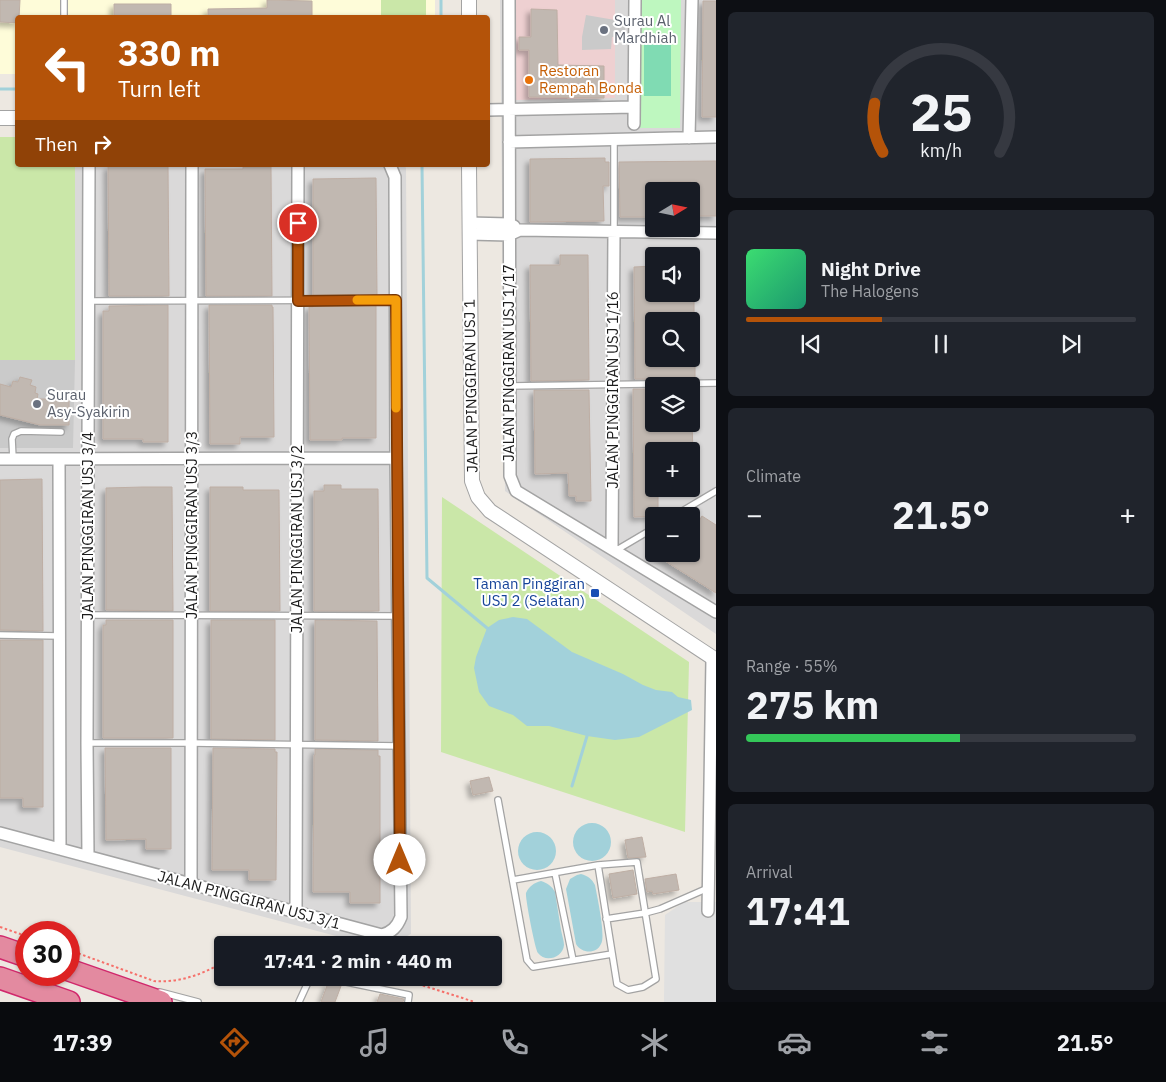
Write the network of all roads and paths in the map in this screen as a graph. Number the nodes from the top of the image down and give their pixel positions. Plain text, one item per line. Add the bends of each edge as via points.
1 (64, 0) edge
2 (469, 0) edge
3 (509, 0) edge
4 (634, 0) edge
5 (692, 0) edge
6 (64, 15) edge
7 (469, 15) edge
8 (634, 106) junction
9 (509, 109) junction
10 (490, 110) edge
11 (0, 118) edge
12 (15, 118) edge
13 (634, 124) dead end
14 (716, 137) edge
15 (689, 138) junction
16 (614, 140) junction
17 (509, 142) junction
18 (89, 167) edge
19 (192, 167) edge
20 (298, 167) edge
21 (391, 167) edge
22 (469, 167) edge
23 (469, 229) junction
24 (509, 229) junction
25 (614, 231) junction
26 (716, 233) edge
27 (396, 300) junction
28 (298, 301) junction
29 (88, 302) junction
30 (192, 302) junction
31 (716, 383) edge
32 (612, 385) junction
33 (510, 386) junction
34 (61, 432) dead end
35 (297, 458) junction
36 (396, 458) junction
37 (13, 459) junction
38 (59, 459) junction
39 (88, 459) junction
40 (192, 459) junction
41 (0, 460) edge
42 (716, 491) edge
43 (689, 507) edge
44 (645, 533) edge
45 (613, 550) junction
46 (716, 612) edge
47 (87, 615) junction
48 (192, 616) junction
49 (297, 616) junction
50 (398, 616) junction
51 (0, 636) edge
52 (60, 636) junction
53 (714, 659) edge
54 (87, 743) junction
55 (192, 743) junction
56 (296, 744) junction
57 (400, 746) junction
58 (498, 800) dead end
59 (713, 816) edge
60 (0, 833) edge
61 (60, 849) junction
62 (88, 856) junction
63 (598, 865) junction
64 (555, 872) junction
65 (513, 880) junction
66 (192, 884) junction
67 (709, 888) junction
68 (708, 910) dead end
69 (296, 912) junction
70 (645, 913) junction
71 (606, 919) junction
72 (0, 927) edge
73 (15, 932) edge
74 (0, 947) edge
75 (15, 952) edge
76 (80, 954) edge
77 (612, 954) junction
78 (573, 960) junction
79 (214, 967) edge
80 (80, 972) edge
81 (80, 972) edge
82 (0, 978) edge
83 (124, 982) dead end
84 (306, 986) edge
85 (366, 986) edge
86 (424, 986) edge
87 (156, 996) edge
88 (69, 1002) edge
89 (198, 1002) edge
90 (299, 1002) edge
91 (408, 1002) edge
92 (475, 1002) edge

1 - 6 lane
2 - 7 street
3 - 9 street, JALAN PINGGIRAN USJ 1/17
4 - 8 street
5 - 15 street
8 - 9 street
8 - 13 street
9 - 10 street
9 - 17 street, JALAN PINGGIRAN USJ 1/17
11 - 12 street
14 - 15 street
15 - 16 street
16 - 17 street
16 - 25 lane
17 - 24 street, JALAN PINGGIRAN USJ 1/17
18 - 29 street, JALAN PINGGIRAN USJ 3/4
19 - 30 street, JALAN PINGGIRAN USJ 3/3
20 - 28 street, JALAN PINGGIRAN USJ 3/2
21 - 27 street, JALAN PINGGIRAN USJ 3/1 via 395,177
22 - 23 street, JALAN PINGGIRAN USJ 1
23 - 24 street
23 - 53 street, JALAN PINGGIRAN USJ 1 via 472,481 478,497 490,511
24 - 25 street
24 - 33 street, JALAN PINGGIRAN USJ 1/17
25 - 26 street
25 - 32 street, JALAN PINGGIRAN USJ 1/16
27 - 28 lane
27 - 36 street, JALAN PINGGIRAN USJ 3/1
28 - 30 lane
28 - 35 street, JALAN PINGGIRAN USJ 3/2
29 - 30 lane
29 - 39 street, JALAN PINGGIRAN USJ 3/4
30 - 40 street, JALAN PINGGIRAN USJ 3/3
31 - 32 lane
32 - 33 lane
32 - 45 street, JALAN PINGGIRAN USJ 1/16
33 - 45 street, JALAN PINGGIRAN USJ 1/17 via 510,476 516,491
34 - 37 lane via 21,431 14,434
35 - 36 street
35 - 40 street
35 - 49 street, JALAN PINGGIRAN USJ 3/2
36 - 50 street, JALAN PINGGIRAN USJ 3/1
37 - 38 street
37 - 41 street
38 - 39 street
38 - 52 street, JALAN PINGGIRAN USJ 3/4
39 - 40 street
39 - 47 street, JALAN PINGGIRAN USJ 3/4
40 - 48 street, JALAN PINGGIRAN USJ 3/3
42 - 43 lane
44 - 45 lane
45 - 46 street, JALAN PINGGIRAN USJ 1/17
47 - 48 lane
47 - 54 street, JALAN PINGGIRAN USJ 3/4
48 - 49 lane
48 - 55 street, JALAN PINGGIRAN USJ 3/3
49 - 50 lane
49 - 56 street, JALAN PINGGIRAN USJ 3/2
50 - 57 street, JALAN PINGGIRAN USJ 3/1
51 - 52 lane
52 - 61 street, JALAN PINGGIRAN USJ 3/4
53 - 59 street
54 - 55 lane
54 - 62 street, JALAN PINGGIRAN USJ 3/4
55 - 56 lane
55 - 66 street, JALAN PINGGIRAN USJ 3/3
56 - 57 lane
56 - 69 street, JALAN PINGGIRAN USJ 3/2
57 - 69 street, JALAN PINGGIRAN USJ 3/1 via 401,917 398,924 382,935
58 - 65 lane
59 - 67 street
60 - 61 street, JALAN PINGGIRAN USJ 3/1
61 - 62 street, JALAN PINGGIRAN USJ 3/1
62 - 66 street, JALAN PINGGIRAN USJ 3/1
63 - 64 lane
63 - 70 lane via 637,862
63 - 71 lane
64 - 65 lane
64 - 78 lane
65 - 78 lane via 528,960 534,967
66 - 69 street, JALAN PINGGIRAN USJ 3/1
67 - 68 street
67 - 70 lane
70 - 71 lane
70 - 77 lane via 656,979 644,987 628,990 617,984
71 - 77 lane
72 - 73 path
74 - 75 highway
76 - 79 path via 154,981 196,976
77 - 78 lane
80 - 83 lane
81 - 87 highway
82 - 88 highway
84 - 90 lane
85 - 91 lane via 409,995
86 - 92 path
87 - 89 lane

